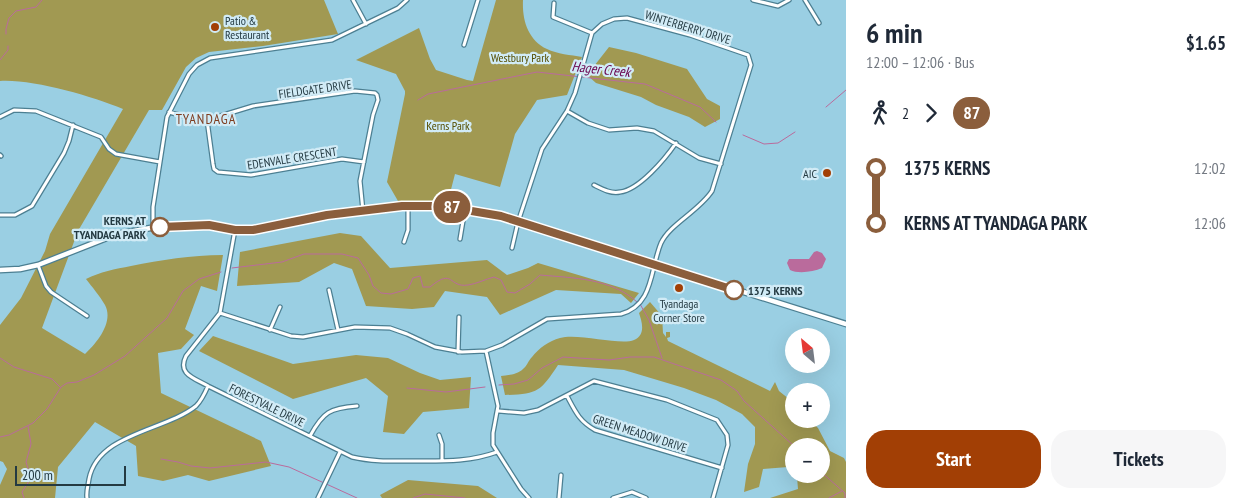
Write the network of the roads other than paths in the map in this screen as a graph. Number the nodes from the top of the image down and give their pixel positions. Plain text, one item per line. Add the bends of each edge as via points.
1 (353, 0) edge
2 (407, 0) edge
3 (478, 0) edge
4 (753, 0) edge
5 (789, 0) edge
6 (806, 0) edge
7 (554, 3) dead end
8 (819, 23) dead end
9 (366, 24) junction
10 (592, 33) junction
11 (464, 45) dead end
12 (567, 110) junction
13 (169, 112) junction
14 (0, 117) edge
15 (207, 120) junction
16 (73, 125) junction
17 (676, 143) junction
18 (160, 162) junction
19 (364, 162) junction
20 (721, 164) junction
21 (594, 185) dead end
22 (408, 205) junction
23 (464, 208) junction
24 (363, 211) junction
25 (0, 216) edge
26 (518, 222) junction
27 (153, 228) junction
28 (235, 230) junction
29 (460, 239) dead end
30 (404, 242) dead end
31 (512, 248) dead end
32 (655, 264) junction
33 (38, 265) junction
34 (0, 270) edge
35 (330, 290) dead end
36 (280, 307) dead end
37 (220, 313) junction
38 (87, 316) dead end
39 (460, 317) dead end
40 (846, 324) edge
41 (270, 330) junction
42 (338, 330) junction
43 (458, 352) junction
44 (486, 352) junction
45 (208, 386) junction
46 (567, 396) junction
47 (358, 406) dead end
48 (498, 411) junction
49 (439, 435) dead end
50 (310, 436) junction
51 (340, 452) junction
52 (497, 452) junction
53 (442, 461) junction
54 (722, 468) junction
55 (561, 475) dead end
56 (87, 498) edge
57 (318, 498) edge
58 (529, 498) edge
59 (559, 498) edge
60 (613, 498) edge
61 (646, 498) edge
62 (713, 498) edge

1 - 9 street
2 - 9 street
3 - 11 street
4 - 5 street via 778,6
6 - 8 street
7 - 10 street via 553,17
9 - 13 street via 332,40 202,61 189,74
10 - 12 street
10 - 20 street, WINTERBERRY DRIVE via 602,24 627,18 748,54 751,65
12 - 17 street via 597,127 654,131
12 - 26 street via 542,149
13 - 15 street, FIELDGATE DRIVE
13 - 18 street
14 - 16 street via 14,110 36,111
15 - 19 street, EDENVALE CRESCENT via 212,164 218,172 251,176 342,159
15 - 19 street, FIELDGATE DRIVE via 253,106 355,91 373,92 378,100
16 - 18 street via 101,137 116,154
16 - 25 street via 61,158 32,206 16,215
17 - 20 street via 699,158
17 - 21 street via 658,168 626,191 611,192
18 - 27 street
19 - 24 street, FIELDGATE DRIVE via 360,181
20 - 32 street, WINTERBERRY DRIVE via 706,201 667,234
22 - 23 street
22 - 24 street
22 - 30 street via 408,230
23 - 26 street
23 - 29 street
24 - 28 street via 305,219 264,229
26 - 31 street
26 - 32 street
27 - 28 street via 209,225
27 - 33 street via 117,234
28 - 37 street, FORESTVALE DRIVE
32 - 40 street
32 - 44 street, WINTERBERRY DRIVE via 647,291 641,302 630,311 547,319
33 - 34 street
33 - 38 street via 51,292
35 - 42 street
36 - 41 street
37 - 41 street
37 - 45 street, FORESTVALE DRIVE via 182,362 186,373
39 - 43 street
41 - 42 street via 303,337
42 - 43 street via 390,328 435,348
43 - 44 street
44 - 48 street
45 - 50 street, FORESTVALE DRIVE
45 - 56 street via 198,404 186,412 104,452 90,474
46 - 48 street via 538,410 524,413
46 - 54 street, GREEN MEADOW DRIVE via 584,424 595,430
46 - 54 street via 594,382 667,400 717,420 727,434 728,445
47 - 50 street via 329,412 321,418
48 - 52 street via 493,433
49 - 53 street
50 - 51 street, FORESTVALE DRIVE
51 - 53 street, FORESTVALE DRIVE via 379,462
51 - 57 street
52 - 53 street, FORESTVALE DRIVE via 480,458
52 - 58 street
54 - 62 street
55 - 59 street
60 - 61 street via 632,492

